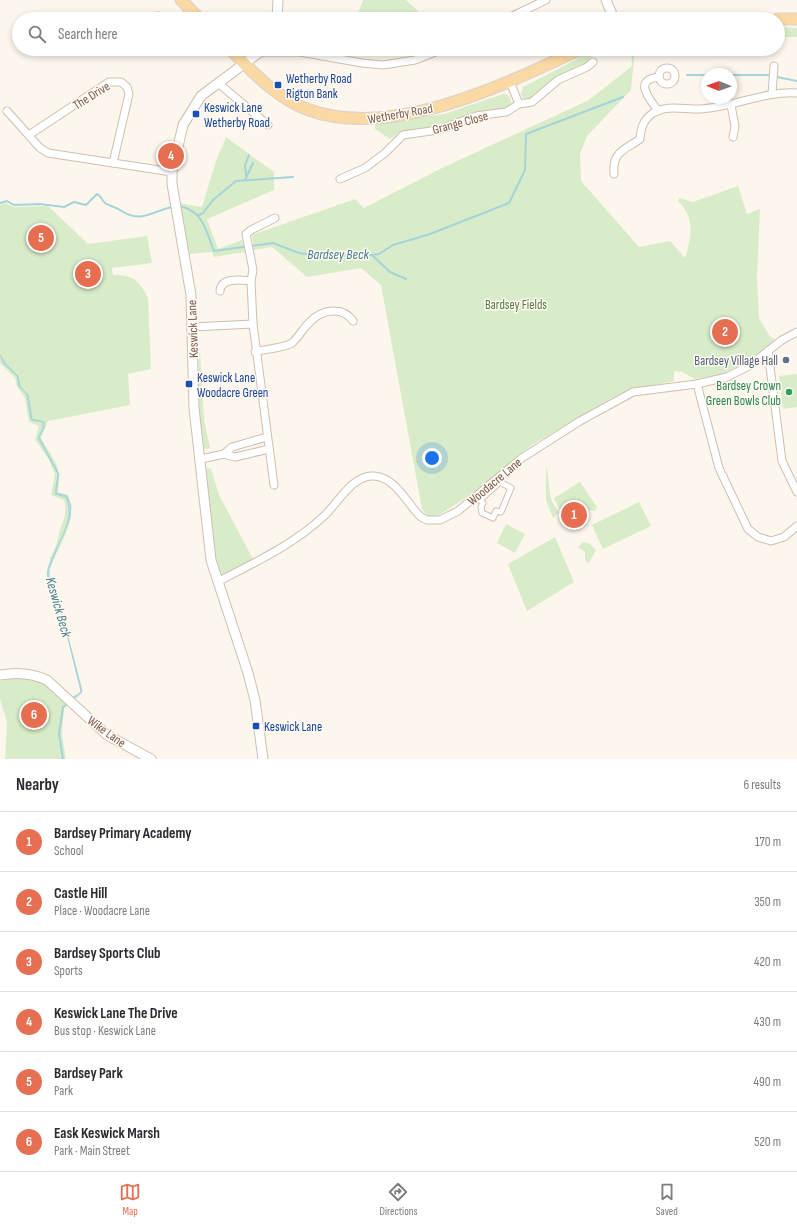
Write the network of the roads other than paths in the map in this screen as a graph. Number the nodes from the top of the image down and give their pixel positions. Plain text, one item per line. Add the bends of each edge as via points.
1 (181, 0) edge
2 (278, 0) edge
3 (546, 0) edge
4 (606, 0) edge
5 (191, 10) edge
6 (277, 12) edge
7 (521, 12) edge
8 (611, 12) edge
9 (785, 19) edge
10 (797, 19) edge
11 (237, 56) edge
12 (254, 56) edge
13 (323, 56) edge
14 (425, 56) edge
15 (566, 56) edge
16 (594, 62) dead end
17 (244, 63) junction
18 (774, 69) dead end
19 (660, 77) dead end
20 (510, 82) junction
21 (218, 83) junction
22 (797, 93) edge
23 (772, 94) junction
24 (737, 103) edge
25 (519, 104) junction
26 (731, 104) joint
27 (7, 111) dead end
28 (658, 111) junction
29 (268, 125) dead end
30 (30, 135) junction
31 (734, 137) dead end
32 (113, 163) junction
33 (172, 172) junction
34 (614, 174) dead end
35 (340, 179) dead end
36 (275, 218) dead end
37 (251, 281) junction
38 (220, 291) dead end
39 (353, 321) dead end
40 (253, 324) junction
41 (193, 327) junction
42 (797, 332) edge
43 (768, 351) junction
44 (255, 352) junction
45 (697, 384) junction
46 (267, 437) junction
47 (269, 449) junction
48 (224, 454) junction
49 (201, 459) junction
50 (500, 482) joint
51 (274, 485) dead end
52 (797, 492) edge
53 (797, 526) edge
54 (217, 582) junction
55 (0, 675) edge
56 (151, 759) edge
57 (263, 759) edge

1 - 5 main road
2 - 6 street
3 - 7 street
4 - 8 street
9 - 10 main road
11 - 17 main road, Wetherby Road
12 - 17 street, Keswick Lane
13 - 14 street via 383,64 415,60
15 - 20 main road, Wetherby Road
16 - 25 street, Grange Close via 558,80 532,102
17 - 20 main road, Wetherby Road via 291,102 308,110 344,118 382,118 408,113 438,106
17 - 21 street, Keswick Lane
18 - 23 street
19 - 28 street via 648,81 645,89 647,98
20 - 25 street
21 - 29 street
21 - 33 street, Keswick Lane via 201,96 183,125
22 - 23 street
23 - 24 street
25 - 35 street, Grange Close via 506,112 476,116 438,130 403,135 365,168
26 - 28 street via 711,108 668,108
26 - 31 street
27 - 30 street
28 - 34 street via 641,127 640,139 617,155
30 - 32 street via 40,148 48,153
30 - 32 street, The Drive via 109,82 121,82 127,87 129,94
32 - 33 street
33 - 41 street, Keswick Lane via 175,206 191,295
36 - 37 street via 248,232 247,242 253,270
37 - 38 street via 224,283
37 - 40 street
39 - 44 street via 343,311 328,312 311,320 287,345
40 - 41 street
40 - 44 street
41 - 49 street, Keswick Lane via 194,408
42 - 43 street, Woodacre Lane
43 - 45 street, Woodacre Lane via 749,366 727,377
43 - 52 street via 782,461
44 - 46 street
45 - 53 street via 719,468 748,529 758,537 771,541 784,537
45 - 54 street, Woodacre Lane via 633,392 580,420 522,458 458,512 440,520 427,520 421,517 390,481 374,476 359,478 322,517 294,540
46 - 47 street
46 - 48 street via 232,447
47 - 48 street via 235,457
47 - 51 street
48 - 49 street
49 - 54 street, Keswick Lane via 211,560
50 - 50 street via 511,488 501,512 496,511 493,518 482,513 480,507 483,503 480,500
54 - 57 street, Keswick Lane via 248,672
55 - 56 street, Wike Lane via 22,674 39,677 53,685 107,735

